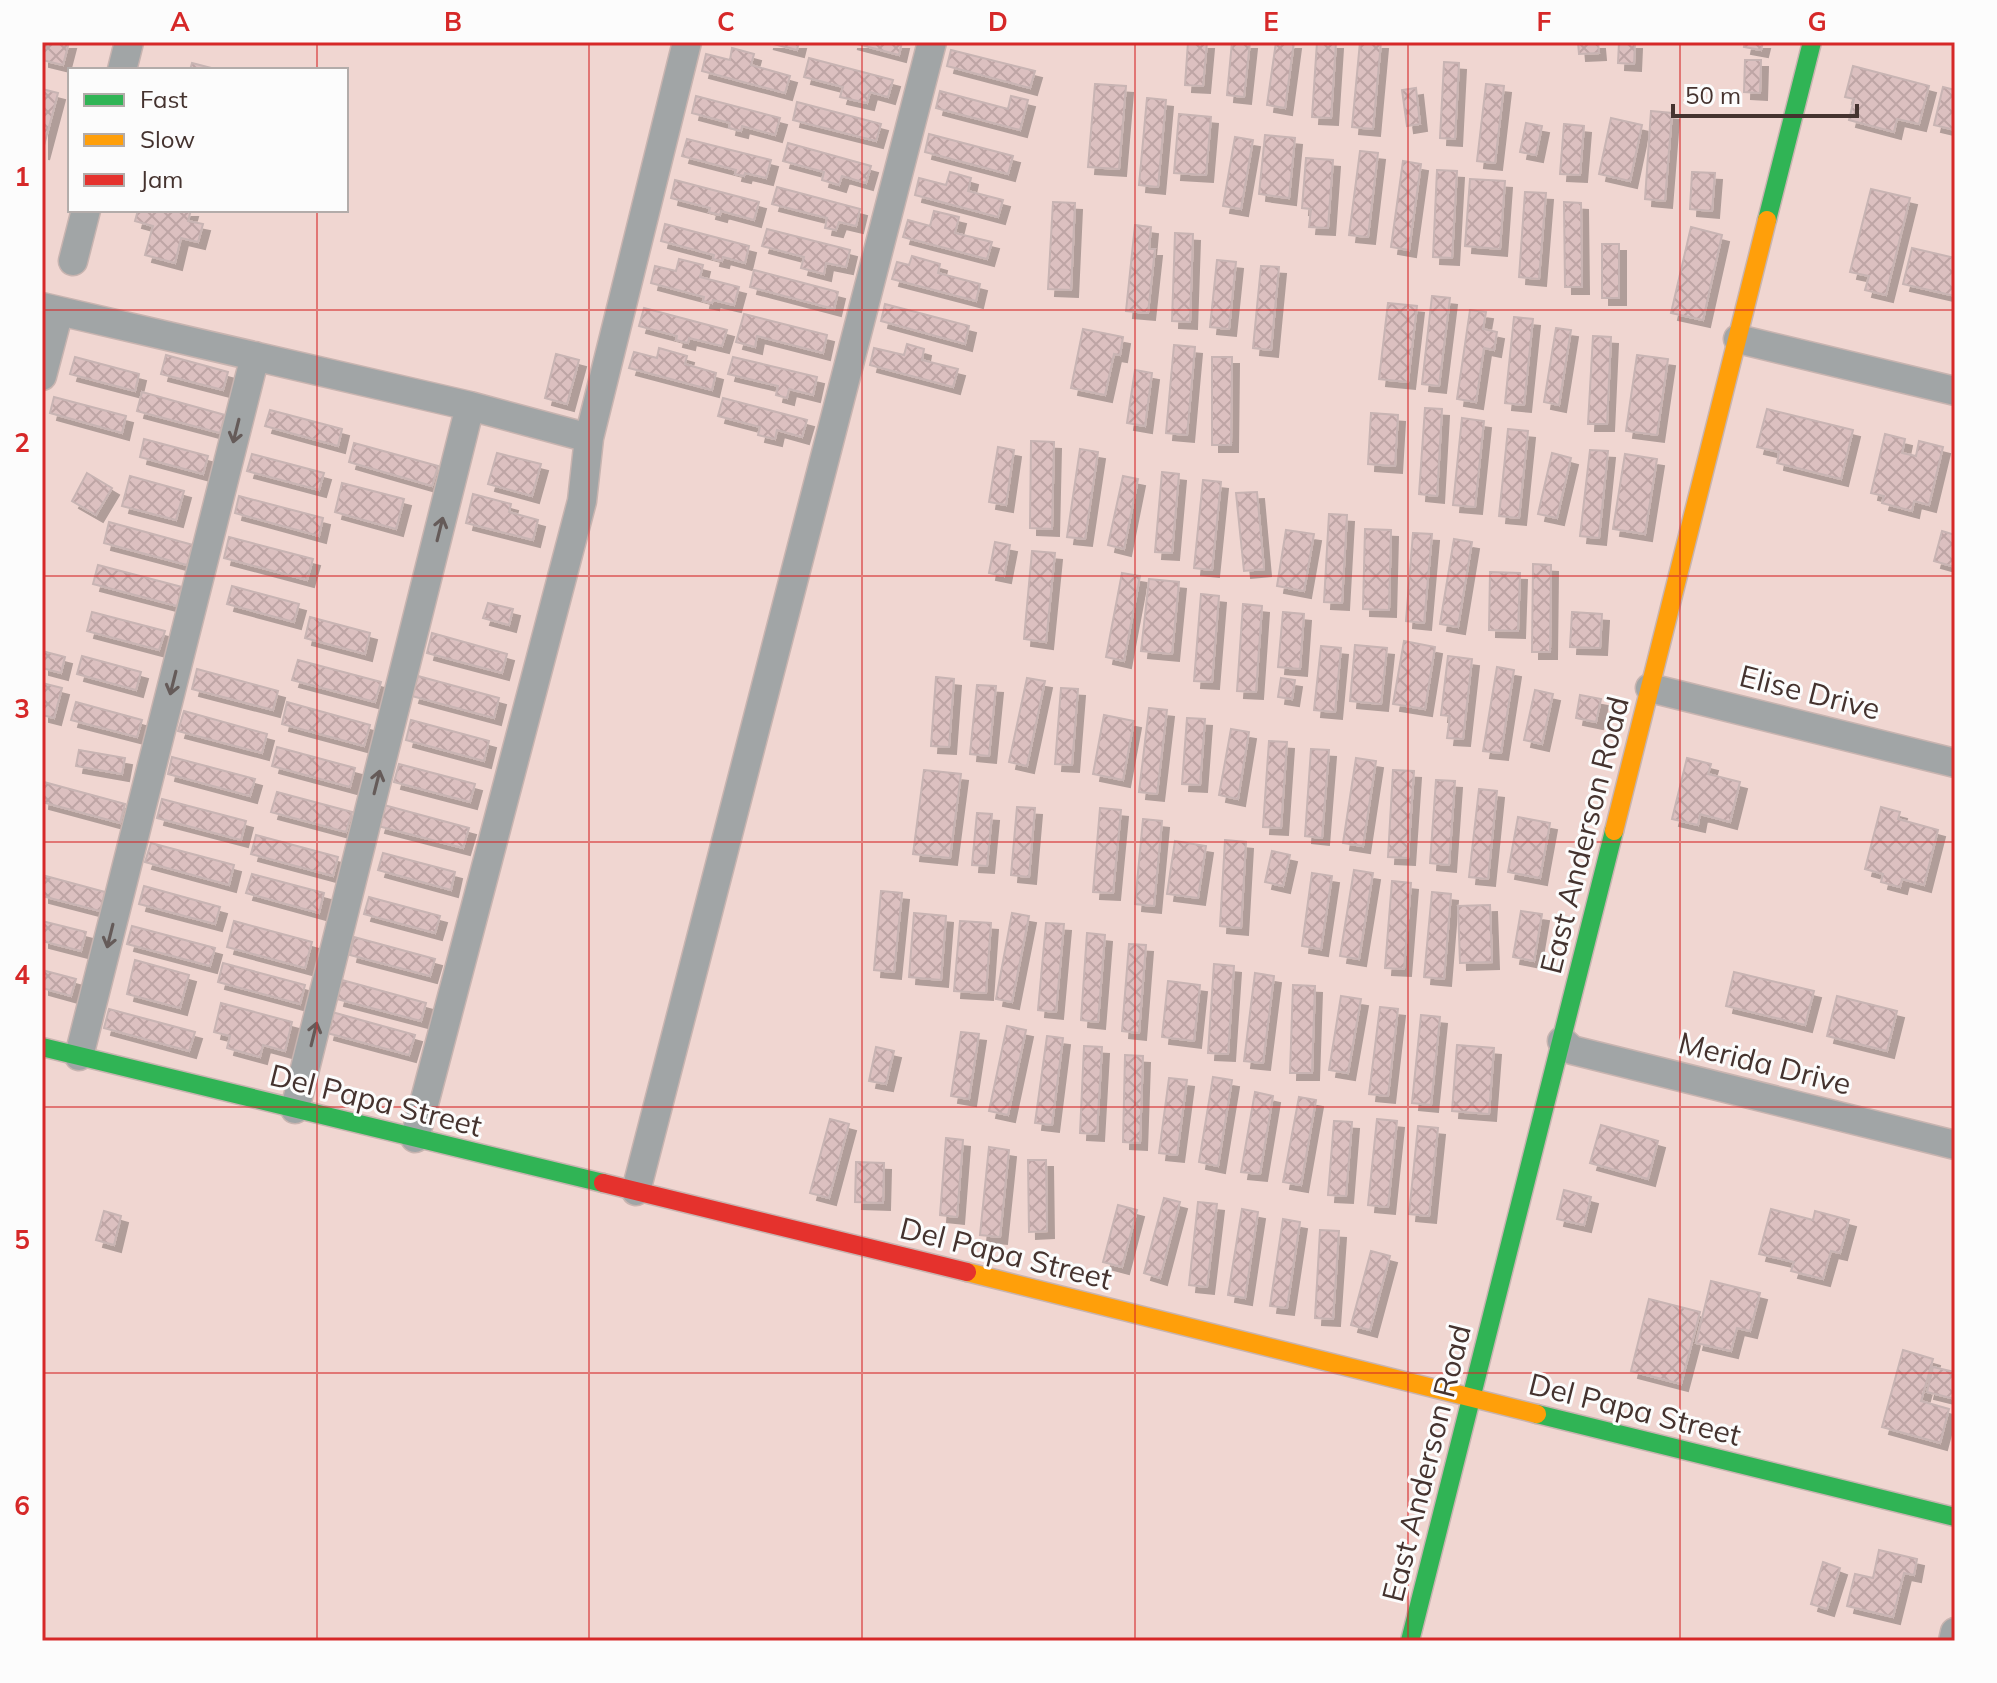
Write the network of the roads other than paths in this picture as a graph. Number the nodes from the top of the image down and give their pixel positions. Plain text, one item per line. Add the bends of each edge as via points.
1 (129, 42) edge
2 (687, 42) edge
3 (932, 42) edge
4 (1812, 42) edge
5 (122, 68) edge
6 (85, 212) edge
7 (73, 261) dead end
8 (50, 309) edge
9 (1738, 339) junction
10 (255, 356) junction
11 (42, 376) edge
12 (1955, 391) edge
13 (470, 406) junction
14 (589, 438) junction
15 (1650, 688) junction
16 (1955, 763) edge
17 (1562, 1041) junction
18 (42, 1047) edge
19 (79, 1056) junction
20 (295, 1109) junction
21 (415, 1138) junction
22 (1955, 1145) edge
23 (636, 1191) junction
24 (1472, 1397) junction
25 (1955, 1517) edge
26 (1955, 1632) edge
27 (1410, 1641) edge
28 (1953, 1641) edge

1 - 5 street
2 - 14 street
3 - 23 street
4 - 9 street, East Anderson Road
6 - 7 street
8 - 10 street
8 - 11 street
9 - 12 street
9 - 15 street, East Anderson Road
10 - 13 street
10 -> 19 street
13 - 14 street
20 -> 13 street
14 - 21 street via 582,501
15 - 16 street, Elise Drive
15 - 17 street, East Anderson Road
17 - 22 street, Merida Drive via 1572,1050
17 - 24 street, East Anderson Road
18 - 19 street, Del Papa Street
19 - 20 street, Del Papa Street
20 - 21 street, Del Papa Street
21 - 23 street, Del Papa Street
23 - 24 street, Del Papa Street
24 - 25 street, Del Papa Street
24 - 27 street, East Anderson Road
26 - 28 street

